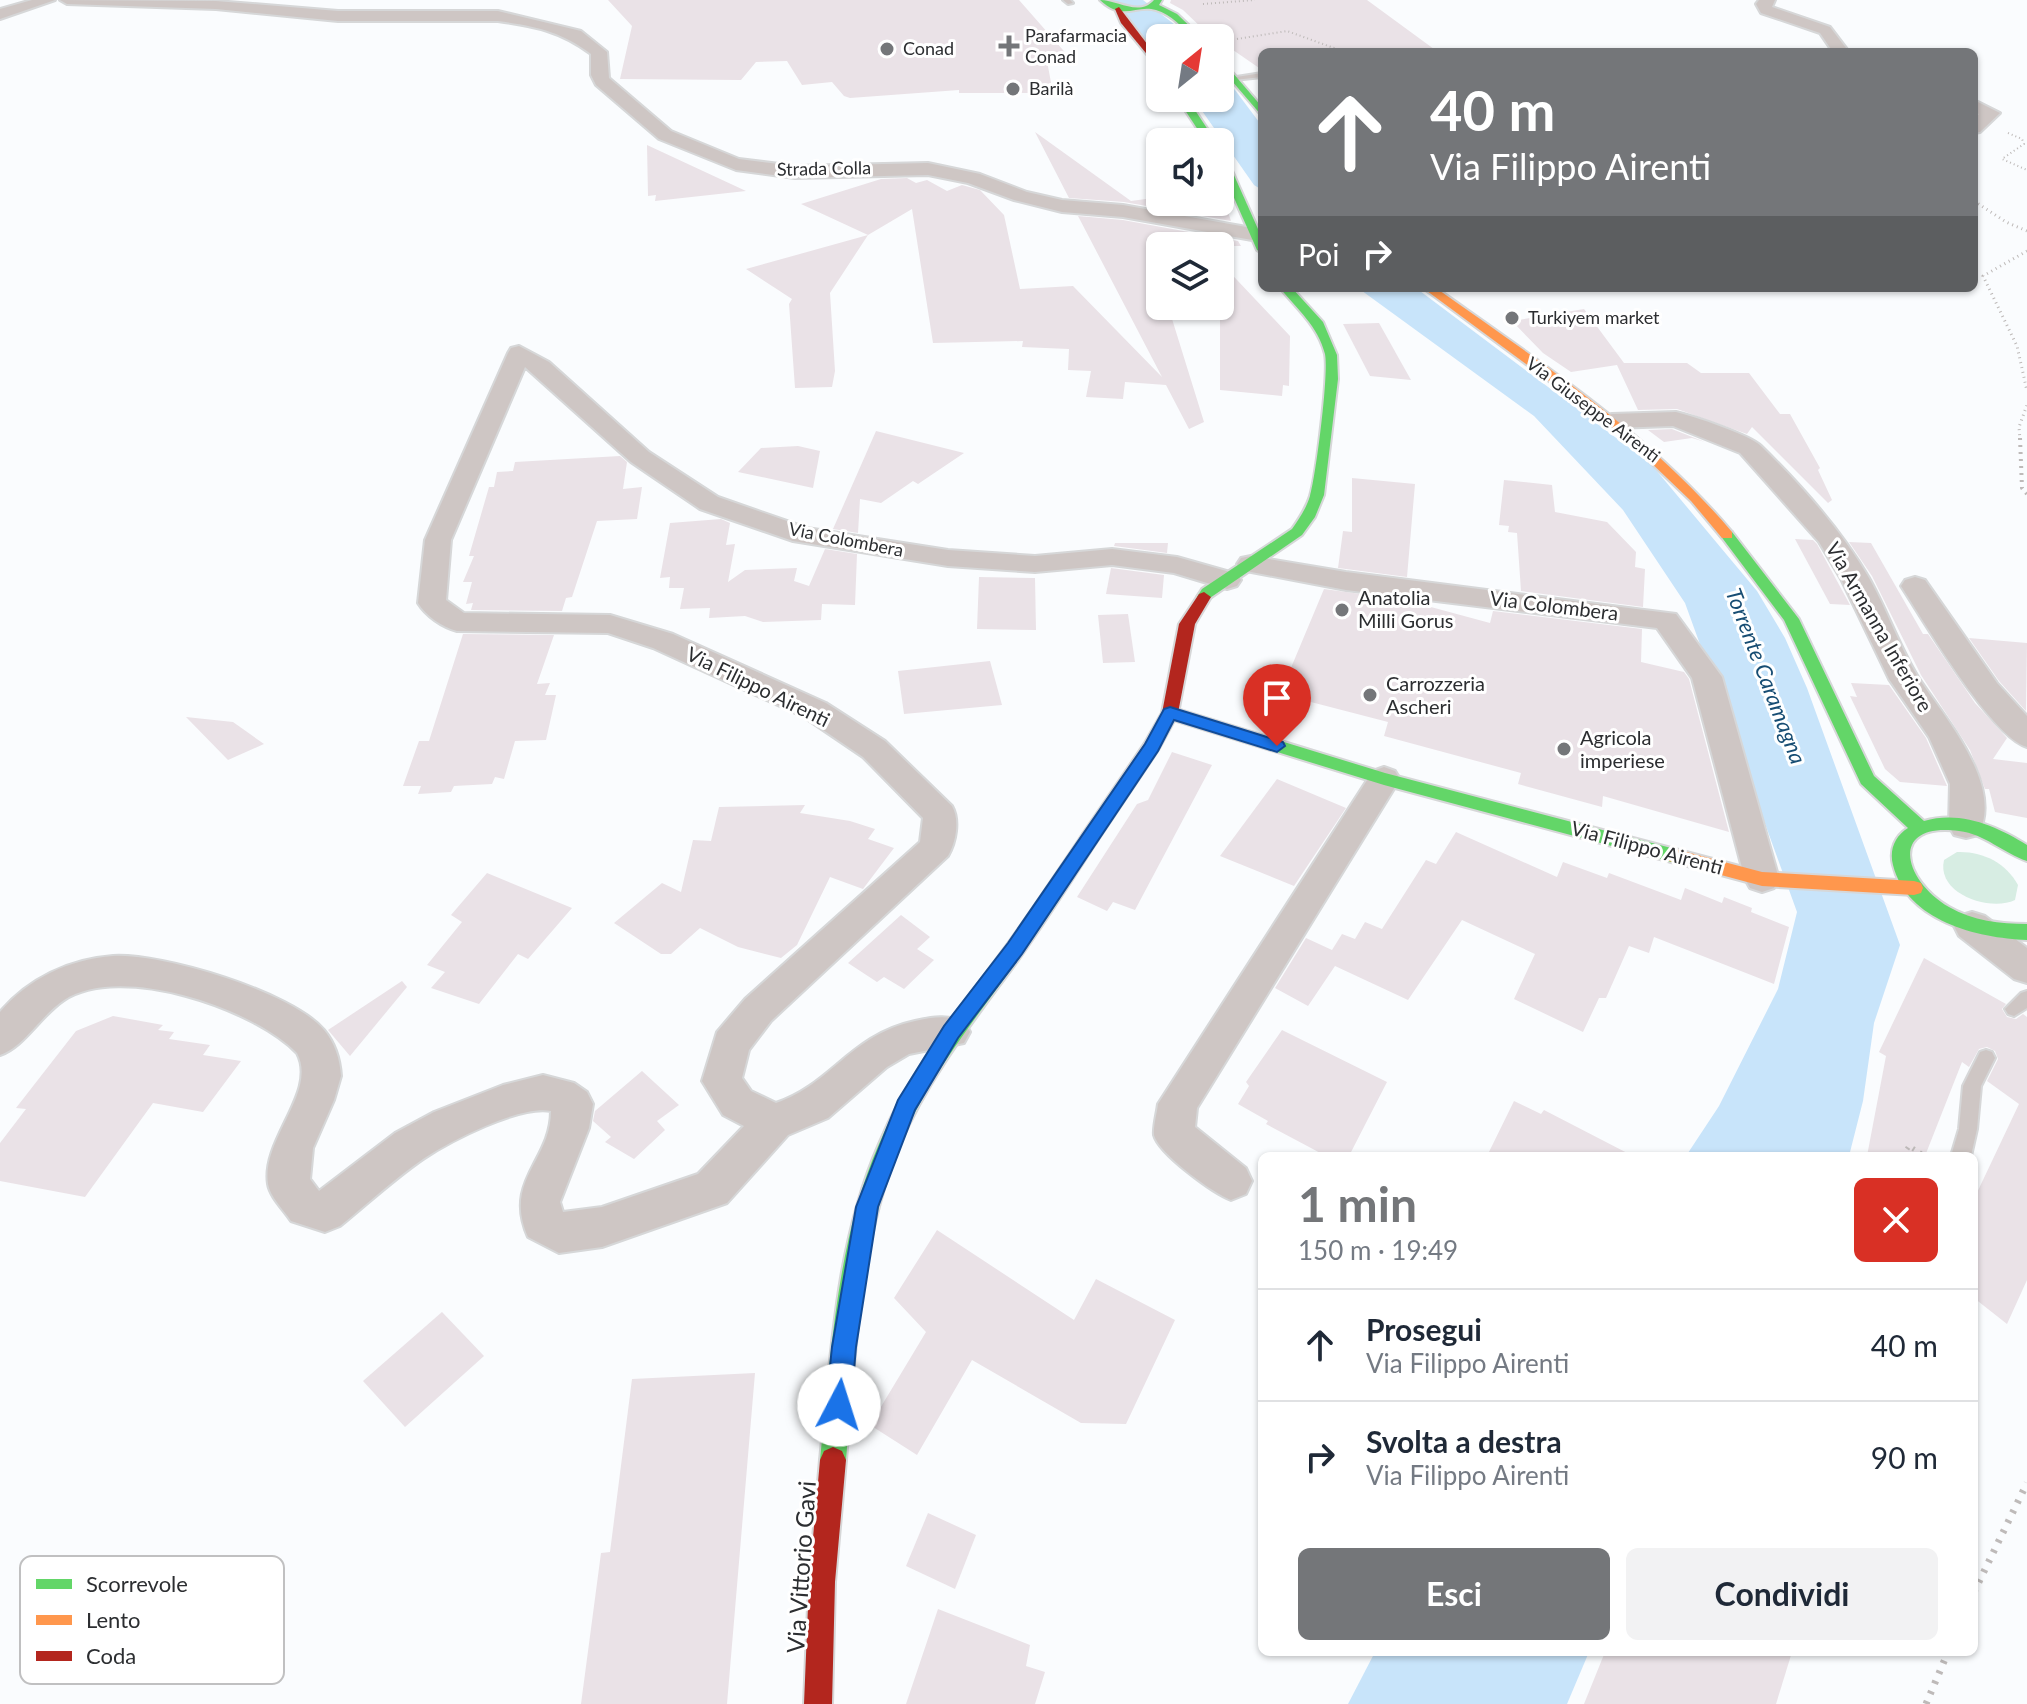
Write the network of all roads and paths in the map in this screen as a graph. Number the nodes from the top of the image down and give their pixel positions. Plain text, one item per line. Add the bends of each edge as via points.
1 (48, 0) edge
2 (67, 0) edge
3 (1768, 0) edge
4 (1156, 3) edge
5 (1111, 4) edge
6 (0, 14) edge
7 (1183, 24) edge
8 (1235, 39) dead end
9 (1334, 48) edge
10 (1838, 48) edge
11 (1146, 49) edge
12 (1258, 75) edge
13 (1234, 78) joint
14 (1978, 106) edge
15 (1258, 108) edge
16 (1978, 124) edge
17 (1978, 128) edge
18 (2027, 170) edge
19 (1234, 179) edge
20 (1978, 204) edge
21 (2027, 231) edge
22 (1257, 242) edge
23 (2027, 251) edge
24 (1290, 292) edge
25 (1435, 292) edge
26 (519, 353) joint
27 (2027, 391) edge
28 (2027, 405) edge
29 (1612, 421) junction
30 (2027, 494) edge
31 (1251, 564) junction
32 (1227, 580) junction
33 (1915, 586) dead end
34 (1170, 713) junction
35 (2027, 736) edge
36 (1384, 779) junction
37 (1966, 826) junction
38 (1920, 828) junction
39 (2027, 853) edge
40 (1762, 879) junction
41 (1914, 888) junction
42 (1972, 926) junction
43 (2027, 932) edge
44 (2027, 968) edge
45 (951, 1032) junction
46 (0, 1039) edge
47 (1986, 1058) dead end
48 (774, 1122) junction
49 (1907, 1149) dead end
50 (1919, 1152) edge
51 (1962, 1152) edge
52 (1231, 1181) dead end
53 (2027, 1483) edge
54 (1978, 1584) edge
55 (1946, 1656) edge
56 (818, 1704) edge
57 (1926, 1704) edge

1 - 6 street
2 - 22 street, Strada Colla via 338,16 525,20 585,39 599,52 602,81 655,127 680,143 736,164 795,172 928,169 1062,206 1123,211
3 - 10 street via 1763,4 1766,10 1825,30
4 - 5 main road via 1143,9
4 - 7 main road
5 - 11 main road
8 - 9 path via 1287,31
12 - 13 lane
13 - 15 main road
14 - 16 street via 1991,111
17 - 18 path via 2022,139 2024,144 2002,159
19 - 22 main road
20 - 21 path
23 - 27 path via 1983,276 2017,346
24 - 31 main road via 1317,322 1331,355 1317,495 1297,532
25 - 29 main road, Via Giuseppe Airenti
26 - 32 street, Via Colombera via 640,457 709,503 802,535 948,558 1035,564 1112,557 1177,565
26 - 48 street, Via Filippo Airenti via 438,540 432,603 457,622 610,624 663,641 815,710 874,749 940,815 936,847 758,1010 731,1044 722,1081 737,1103
28 - 30 path via 2019,427 2022,488
29 - 37 street, Via Armanna Inferiore via 1676,419 1749,448 1835,546 1904,679 1943,734 1966,784
29 - 38 main road, Via Giuseppe Airenti via 1661,460 1791,619 1867,780
31 - 32 main road
31 - 40 street, Via Colombera via 1346,581 1666,620 1707,677
32 - 34 main road via 1207,592 1187,624
33 - 35 street via 1986,690
34 - 36 main road, Via Filippo Airenti
34 - 45 main road via 1015,949
36 - 40 main road, Via Filippo Airenti
36 - 52 street via 1178,1104 1174,1134
37 - 38 main road
37 - 39 main road
38 - 41 main road via 1906,837 1900,852 1902,869
40 - 41 main road, Via Filippo Airenti
41 - 42 main road
42 - 43 main road
42 - 44 street
45 - 48 street via 904,1037 868,1056 812,1108
45 - 56 main road, Via Vittorio Gavi via 906,1106 867,1207 844,1347 822,1582
46 - 48 street via 45,992 103,972 137,969 197,982 285,1020 316,1050 323,1081 293,1147 289,1184 306,1207 325,1212 409,1146 503,1102 543,1092 573,1104 569,1128 539,1202 543,1223 559,1233 602,1227 712,1189
47 - 51 lane via 1972,1086
49 - 50 path
53 - 54 path
55 - 57 path

